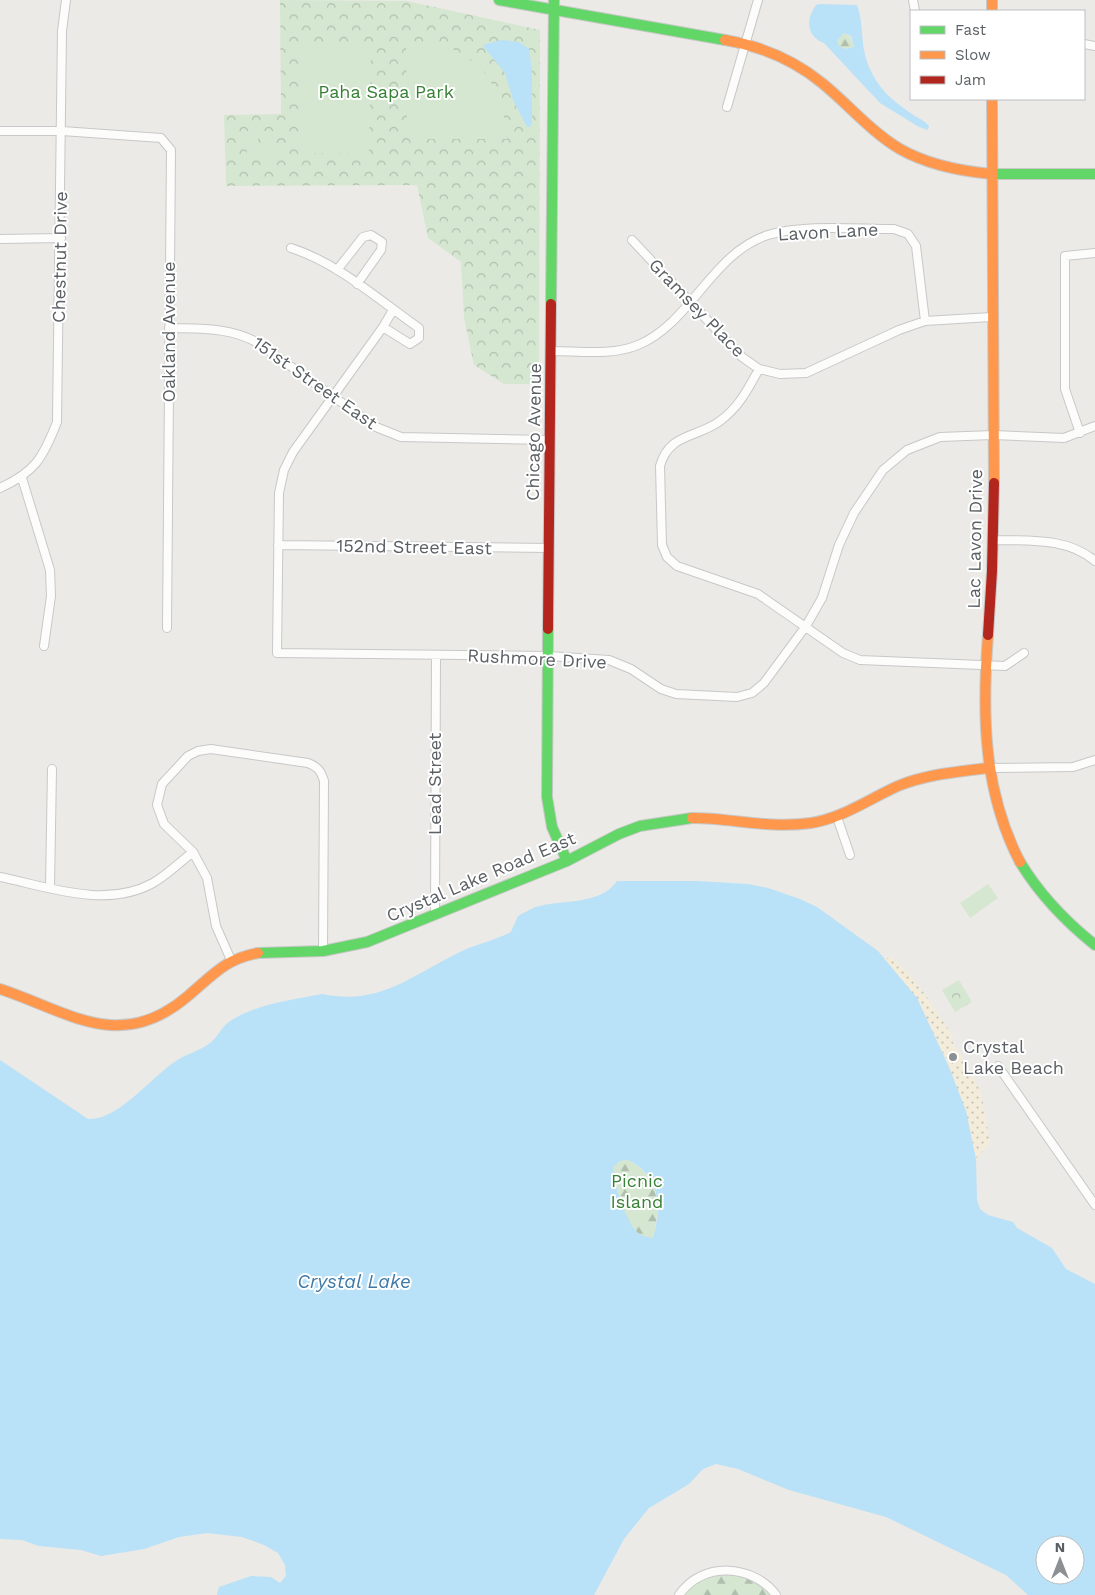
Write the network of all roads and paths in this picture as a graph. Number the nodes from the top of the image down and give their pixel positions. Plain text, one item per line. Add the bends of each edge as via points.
1 (66, 0) edge
2 (500, 0) edge
3 (758, 0) edge
4 (554, 5) edge
5 (743, 43) junction
6 (992, 100) edge
7 (727, 107) dead end
8 (0, 131) edge
9 (62, 131) junction
10 (992, 174) junction
11 (1095, 174) edge
12 (61, 238) junction
13 (0, 239) edge
14 (632, 240) dead end
15 (291, 248) dead end
16 (1095, 253) edge
17 (337, 270) junction
18 (357, 284) junction
19 (690, 301) junction
20 (393, 310) junction
21 (993, 314) junction
22 (925, 321) junction
23 (383, 327) junction
24 (169, 328) junction
25 (551, 351) junction
26 (759, 369) junction
27 (333, 396) junction
28 (1095, 426) edge
29 (1080, 434) junction
30 (993, 435) junction
31 (550, 440) junction
32 (22, 478) junction
33 (0, 488) edge
34 (993, 540) junction
35 (278, 545) junction
36 (549, 548) junction
37 (1095, 561) edge
38 (806, 626) junction
39 (167, 628) dead end
40 (44, 646) dead end
41 (1024, 653) dead end
42 (436, 655) junction
43 (548, 656) junction
44 (986, 666) junction
45 (1095, 760) edge
46 (988, 768) junction
47 (52, 769) dead end
48 (837, 817) junction
49 (193, 852) junction
50 (850, 855) dead end
51 (567, 861) junction
52 (0, 877) edge
53 (50, 887) junction
54 (435, 914) junction
55 (1095, 945) edge
56 (323, 951) junction
57 (231, 960) junction
58 (0, 989) edge
59 (998, 1066) dead end
60 (1095, 1205) edge
61 (679, 1595) edge
62 (776, 1595) edge

1 - 9 street, Chestnut Drive via 62,31
2 - 4 street
3 - 5 street
4 - 5 street
4 - 25 street, Chicago Avenue
5 - 7 street
5 - 10 street via 778,55 808,72 869,128 902,151 946,168
6 - 10 street, Lac Lavon Drive
8 - 9 street, Oakland Avenue
9 - 12 street, Chestnut Drive
9 - 24 street, Oakland Avenue via 161,138 171,150
10 - 11 street
10 - 21 street, Lac Lavon Drive
12 - 13 street
12 - 32 street, Chestnut Drive via 57,422 45,453
14 - 19 street, Gramsey Place
15 - 17 street via 314,255
16 - 29 street via 1065,256 1065,389
17 - 18 street
17 - 18 street via 363,238 371,235 382,242 381,250
18 - 20 street
19 - 22 street, Lavon Lane via 736,254 767,236 796,230 894,229 908,234 916,246
19 - 25 street, Lavon Lane via 660,332 638,345 614,351
19 - 26 street, Gramsey Place via 742,357
20 - 23 street
20 - 23 street via 418,328 419,338 410,344
21 - 22 street, Gramsey Place
21 - 30 street, Lac Lavon Drive
22 - 26 street, Gramsey Place via 806,374 780,374
23 - 27 street
24 - 27 street, 151st Street East via 220,329 244,335
24 - 39 street, Oakland Avenue
25 - 31 street, Chicago Avenue
26 - 38 street via 742,401 719,422 674,442 663,454 660,466 662,545 667,557 677,566 758,594
27 - 31 street, 151st Street East via 376,427 401,437
27 - 35 street via 284,470 279,493
28 - 29 street, Rushmore Drive
29 - 30 street, Rushmore Drive via 1064,438
30 - 34 street, Lac Lavon Drive
30 - 38 street, Rushmore Drive via 940,436 907,450 883,470 854,513 839,544 822,598
31 - 36 street, Chicago Avenue
32 - 33 street, Chestnut Drive
32 - 40 street via 50,570 51,596
34 - 37 street via 1054,542 1072,547
34 - 44 street, Lac Lavon Drive
35 - 36 street, 152nd Street East
35 - 42 street, Rushmore Drive via 277,653
36 - 43 street, Chicago Avenue
38 - 43 street, Rushmore Drive via 764,684 752,693 737,697 676,694 609,660
38 - 44 street via 843,653 860,660
41 - 44 street via 1005,666
42 - 43 street, Rushmore Drive
42 - 54 street, Lead Street
43 - 51 street, Chicago Avenue via 548,798 552,827
44 - 46 street, Lac Lavon Drive
45 - 46 street via 1073,767
46 - 48 street, Crystal Lake Road East via 925,776
46 - 55 street, Lac Lavon Drive via 1010,843 1030,878 1054,909
47 - 53 street
48 - 50 street
48 - 51 street, Crystal Lake Road East via 780,826 707,818 659,821 619,834
49 - 53 street via 154,883 127,894 97,896
49 - 56 street via 164,824 157,805 162,784 188,756 211,749 303,762 317,767 324,781
49 - 57 street via 207,878 216,926
51 - 54 street, Crystal Lake Road East
52 - 53 street
54 - 56 street, Crystal Lake Road East via 367,942
56 - 57 street, Crystal Lake Road East via 257,952
57 - 58 street, Crystal Lake Road East via 178,1005 159,1017 130,1026 76,1020 39,1002
59 - 60 street
61 - 62 street via 700,1578 735,1570 760,1579

